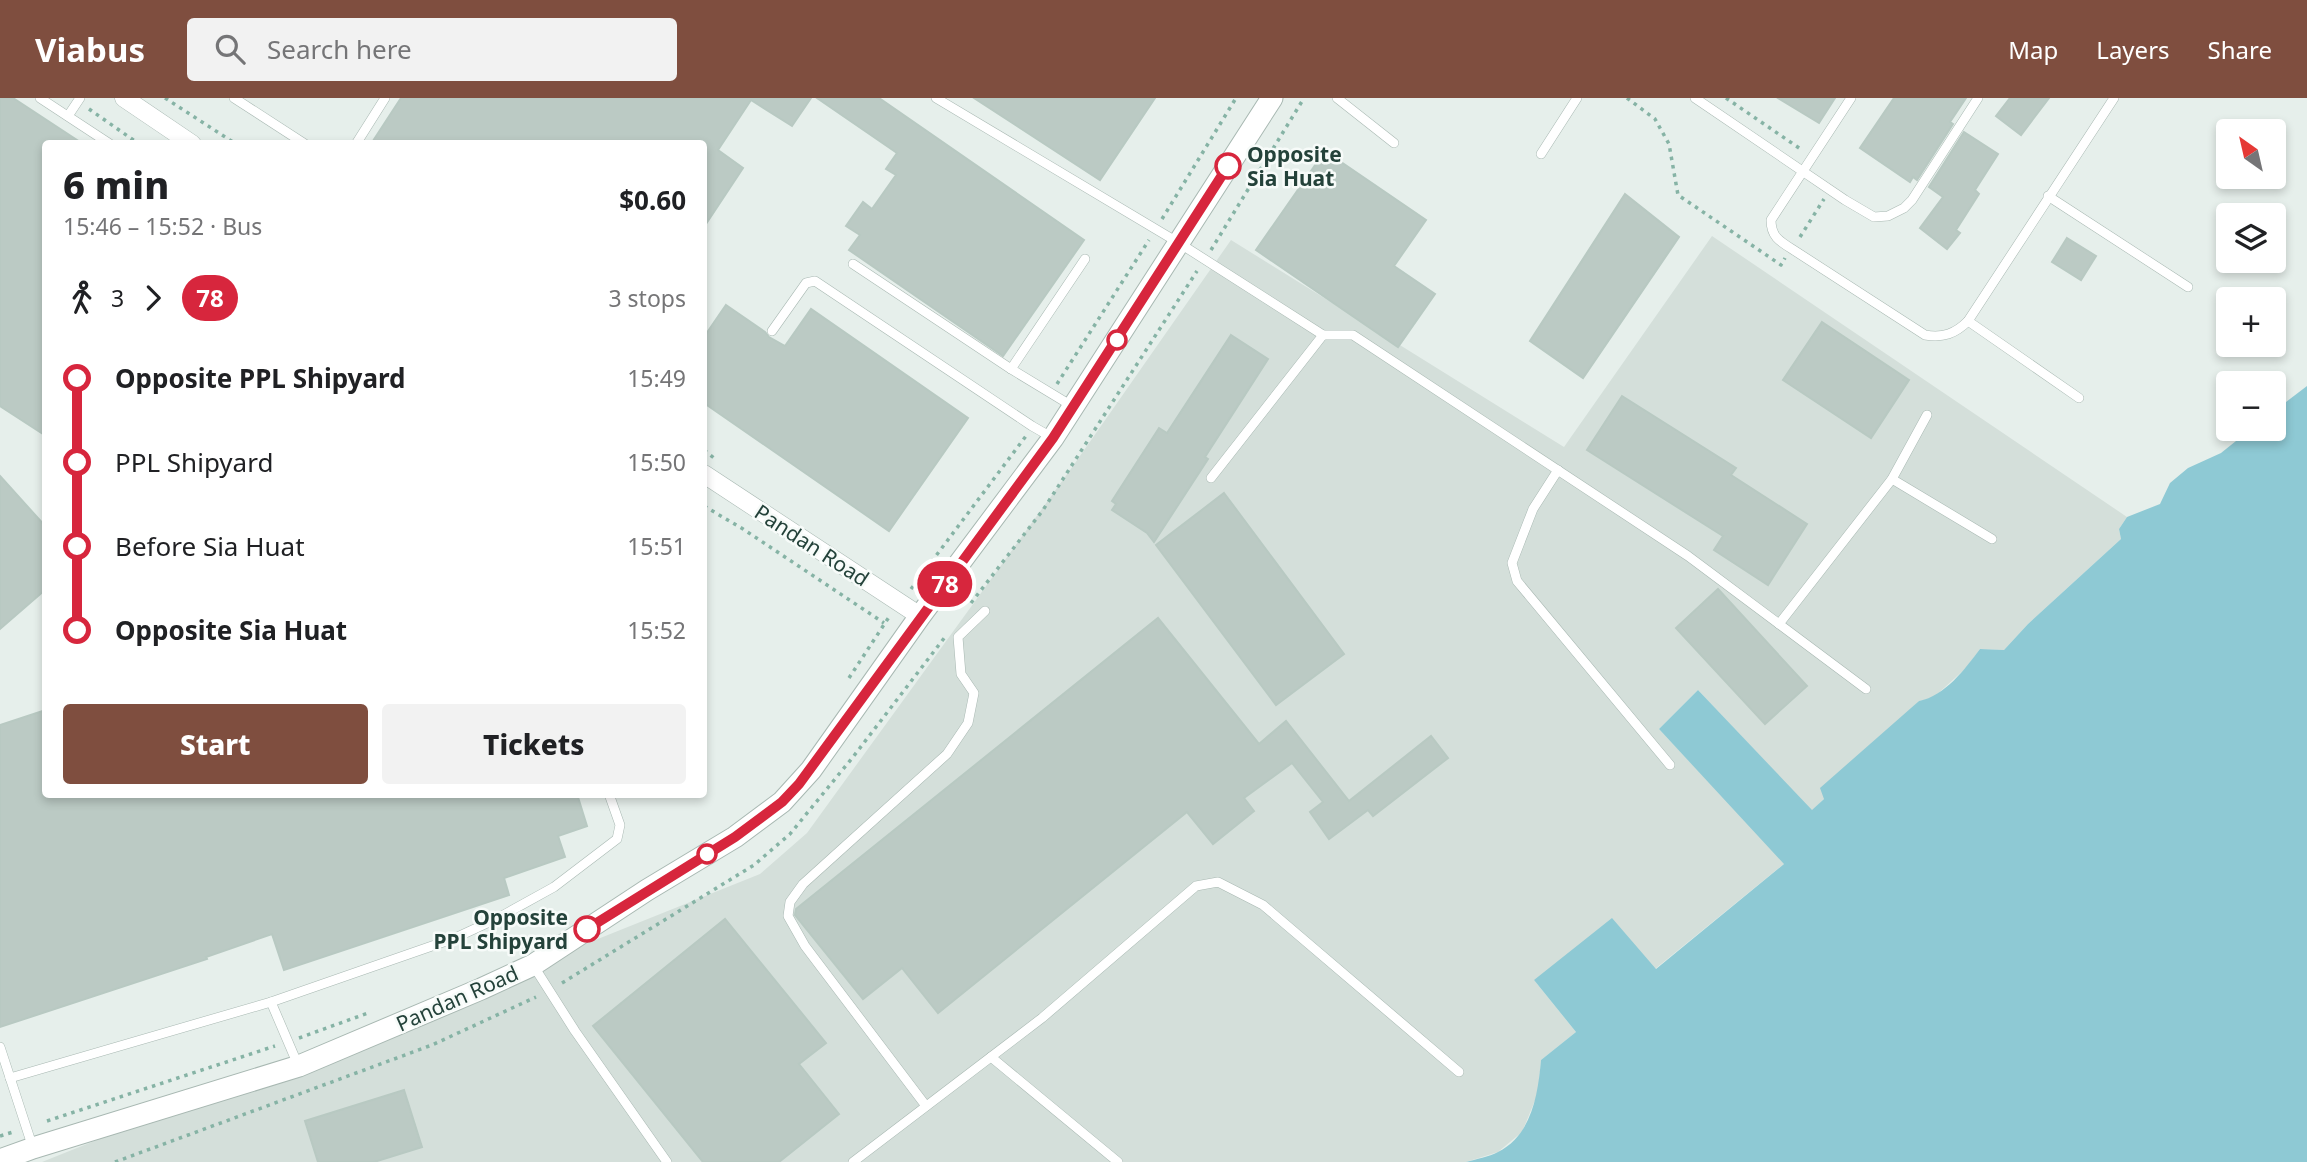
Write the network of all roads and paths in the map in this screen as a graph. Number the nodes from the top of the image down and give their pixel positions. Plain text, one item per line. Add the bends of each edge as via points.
1 (40, 98) edge
2 (124, 98) edge
3 (165, 98) edge
4 (234, 98) edge
5 (385, 98) edge
6 (936, 98) edge
7 (1236, 98) edge
8 (1272, 98) edge
9 (1304, 98) edge
10 (1336, 98) edge
11 (1577, 98) edge
12 (1627, 98) edge
13 (1695, 98) edge
14 (1726, 98) edge
15 (1851, 98) edge
16 (1978, 98) edge
17 (2114, 98) edge
18 (79, 100) edge
19 (68, 116) junction
20 (104, 140) edge
21 (133, 140) edge
22 (186, 140) edge
23 (230, 140) edge
24 (298, 140) edge
25 (359, 140) edge
26 (1394, 143) dead end
27 (1541, 154) dead end
28 (1812, 157) junction
29 (1802, 172) junction
30 (1830, 190) junction
31 (2048, 196) junction
32 (1156, 229) junction
33 (1179, 243) junction
34 (1792, 249) junction
35 (1085, 259) dead end
36 (1205, 260) junction
37 (853, 264) dead end
38 (2188, 287) dead end
39 (1968, 321) junction
40 (772, 331) dead end
41 (1323, 335) junction
42 (1011, 369) junction
43 (1052, 393) junction
44 (2079, 398) dead end
45 (1073, 407) junction
46 (1927, 415) dead end
47 (1032, 426) junction
48 (1053, 438) junction
49 (1558, 470) junction
50 (707, 476) edge
51 (1211, 478) dead end
52 (1892, 479) junction
53 (707, 508) edge
54 (1992, 540) dead end
55 (900, 603) junction
56 (968, 608) dead end
57 (985, 611) dead end
58 (920, 616) junction
59 (884, 623) junction
60 (1779, 624) junction
61 (951, 629) dead end
62 (849, 678) dead end
63 (1866, 689) dead end
64 (1670, 765) dead end
65 (610, 798) edge
66 (533, 965) junction
67 (549, 991) junction
68 (271, 1002) junction
69 (380, 1009) dead end
70 (288, 1042) junction
71 (0, 1047) edge
72 (991, 1056) junction
73 (299, 1066) junction
74 (1459, 1072) dead end
75 (10, 1078) junction
76 (926, 1106) junction
77 (30, 1137) junction
78 (0, 1160) edge
79 (115, 1162) edge
80 (667, 1162) edge
81 (853, 1162) edge
82 (1118, 1162) edge

1 - 19 lane
2 - 22 street
3 - 23 path
4 - 24 lane
5 - 25 lane
6 - 32 lane
7 - 32 path
8 - 33 street, Pandan Road
9 - 36 path
10 - 26 lane
11 - 27 lane
12 - 34 path via 1655,119 1669,144 1678,195 1781,265
13 - 29 lane
14 - 28 path
15 - 28 lane
16 - 30 lane via 1904,208 1874,217
17 - 31 lane
18 - 19 lane
18 - 21 path
19 - 20 lane
28 - 29 lane
29 - 30 lane
29 - 34 lane via 1772,220 1776,238
30 - 34 path
31 - 38 lane
31 - 39 lane
32 - 33 lane
32 - 43 path
33 - 36 lane
33 - 45 street, Pandan Road
34 - 39 lane via 1926,335 1948,336
35 - 42 lane
36 - 41 lane
36 - 56 path via 1043,510
37 - 42 lane
39 - 44 lane
40 - 47 lane via 806,283 815,281
41 - 49 lane via 1353,335
41 - 51 lane
42 - 43 lane
43 - 45 lane
45 - 48 street, Pandan Road
46 - 52 lane
47 - 48 lane
47 - 55 path
48 - 58 street, Pandan Road
49 - 60 lane via 1688,556
49 - 64 lane via 1532,509 1512,562 1517,581
50 - 55 street, Pandan Road
52 - 54 lane
52 - 60 lane
53 - 59 path
55 - 58 street, Pandan Road
55 - 59 path
57 - 76 lane via 958,637 961,674 974,693 968,723 947,754 803,884 790,902 788,916 805,946
58 - 66 street, Pandan Road via 817,761 782,802 735,837
59 - 62 path
60 - 63 lane
61 - 67 path via 790,834 754,864
65 - 68 lane via 620,825 617,839 554,887 455,938
66 - 67 lane
66 - 73 street, Pandan Road
67 - 79 path via 432,1045
67 - 80 lane
68 - 70 lane
68 - 75 lane
69 - 70 path
70 - 73 lane
70 - 77 path
71 - 75 lane
72 - 74 lane via 1196,886 1218,882 1263,905
72 - 76 lane
72 - 82 lane
73 - 77 street, Pandan Road
75 - 77 lane
76 - 81 lane
77 - 78 street, Pandan Road

